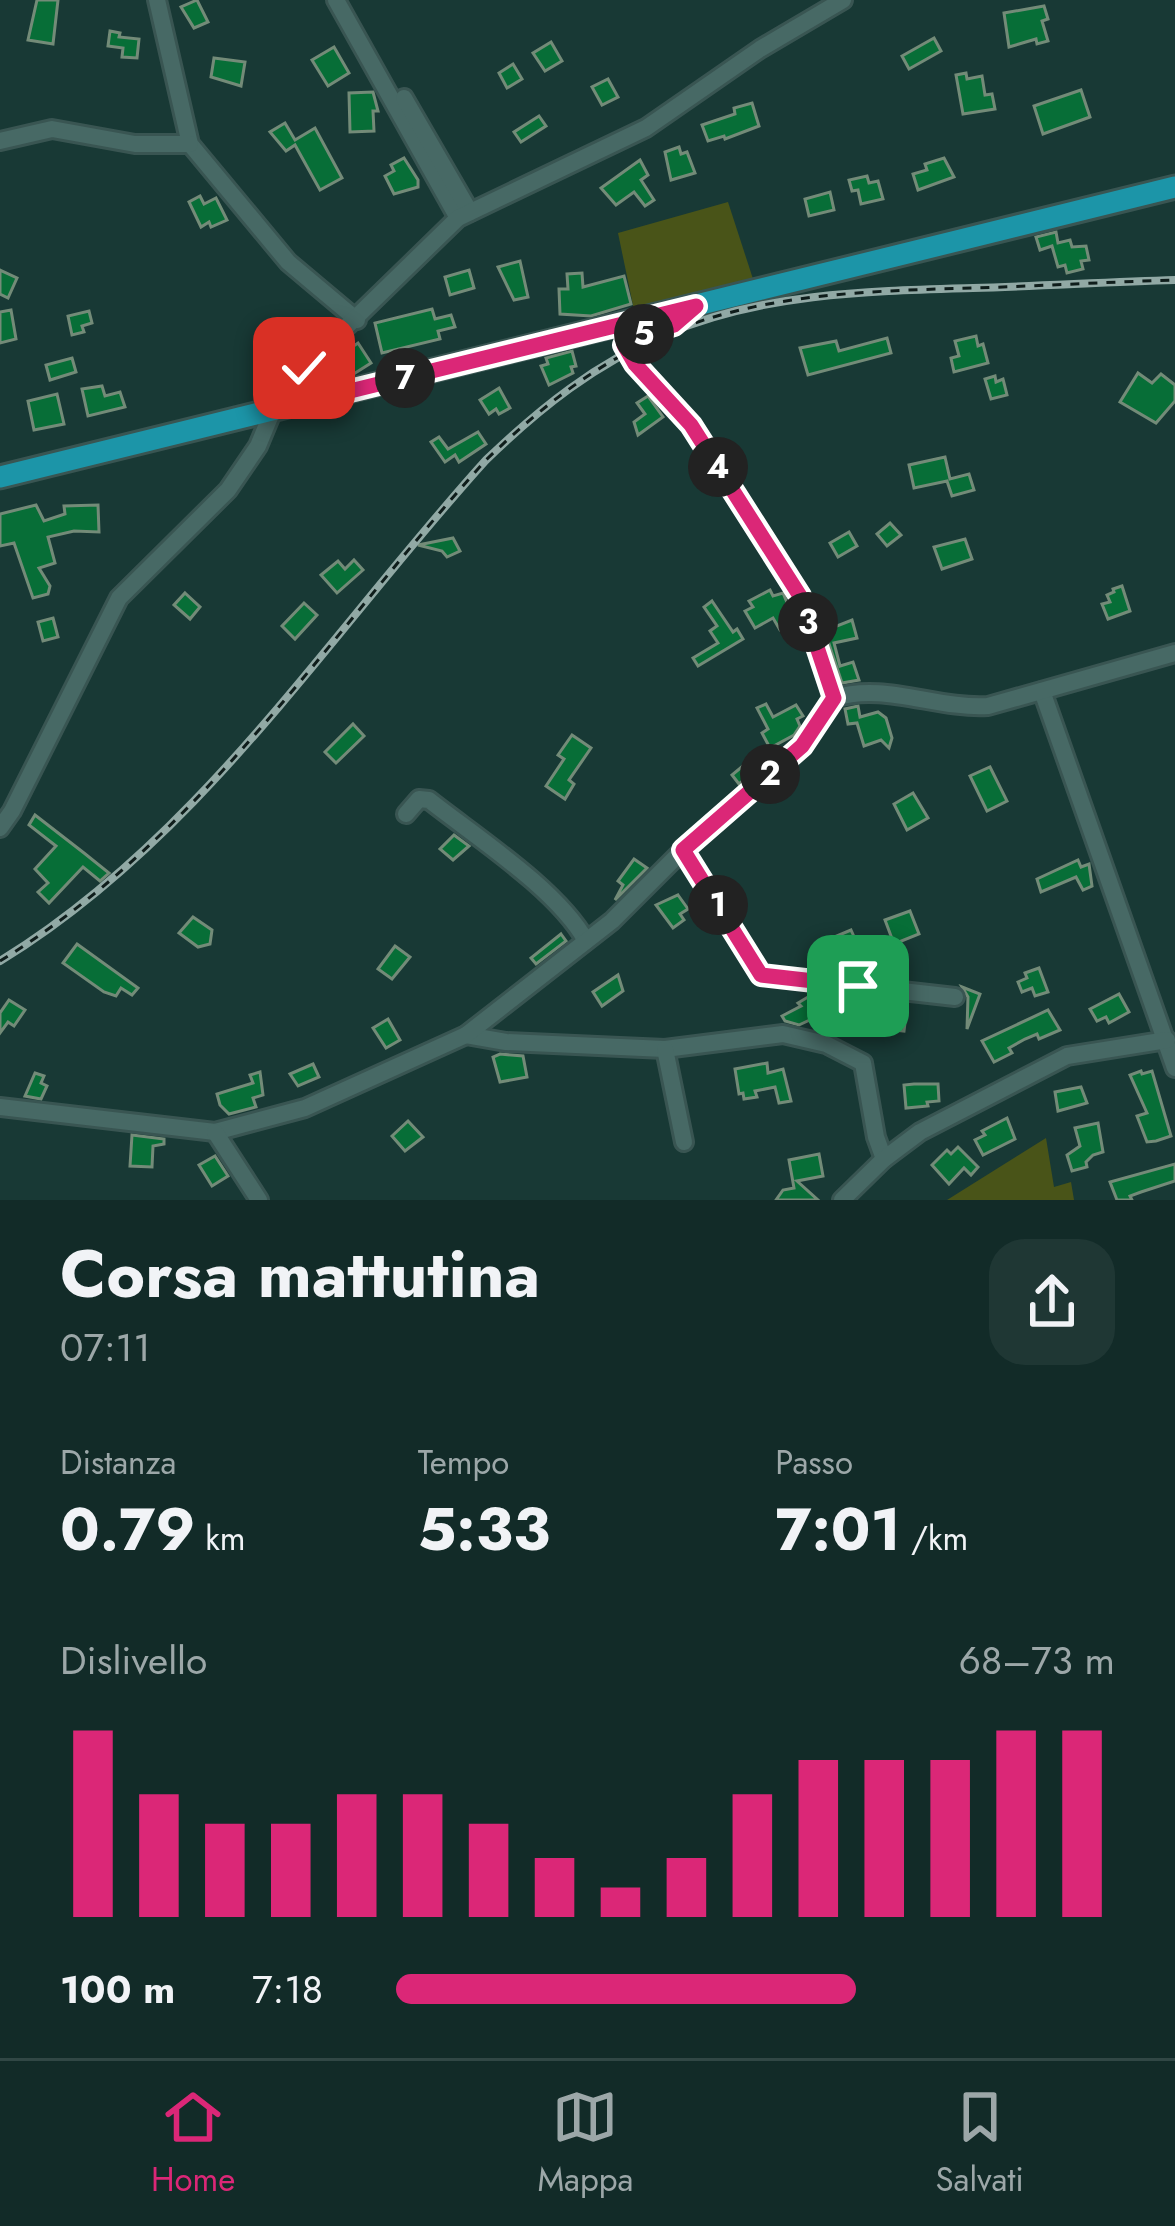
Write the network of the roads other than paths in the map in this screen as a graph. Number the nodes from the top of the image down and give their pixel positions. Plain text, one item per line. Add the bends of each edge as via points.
1 (158, 0) edge
2 (336, 0) edge
3 (347, 0) edge
4 (843, 0) edge
5 (0, 140) edge
6 (190, 144) junction
7 (1175, 187) edge
8 (464, 215) junction
9 (696, 306) junction
10 (357, 320) junction
11 (281, 408) junction
12 (0, 477) edge
13 (1175, 653) edge
14 (1042, 691) junction
15 (834, 698) junction
16 (406, 814) dead end
17 (0, 828) edge
18 (683, 850) junction
19 (586, 941) junction
20 (955, 997) dead end
21 (466, 1035) junction
22 (1167, 1040) junction
23 (665, 1049) junction
24 (1175, 1068) edge
25 (0, 1107) edge
26 (215, 1132) junction
27 (685, 1142) dead end
28 (884, 1159) junction
29 (259, 1200) edge
30 (842, 1200) edge

1 - 6 street
2 - 8 street
3 - 8 street
4 - 8 street via 646,128
5 - 6 street via 52,129
6 - 10 street via 288,262
7 - 9 main road
8 - 10 street
9 - 11 main road
9 - 15 street, bridge via 674,325 624,345 691,425 800,596
10 - 11 street via 304,368
11 - 12 main road
11 - 17 street via 228,490 119,598
13 - 14 street
14 - 15 street via 956,708 877,692
14 - 22 street
15 - 18 street via 802,746
16 - 19 street via 419,799 430,800 553,899
18 - 19 street
18 - 20 street via 761,975
19 - 21 street
21 - 23 street
21 - 26 street via 305,1108
22 - 24 street
22 - 28 street via 1067,1056
23 - 27 street
23 - 28 street via 783,1034 851,1055 863,1063
25 - 26 street
26 - 29 street
28 - 30 street

